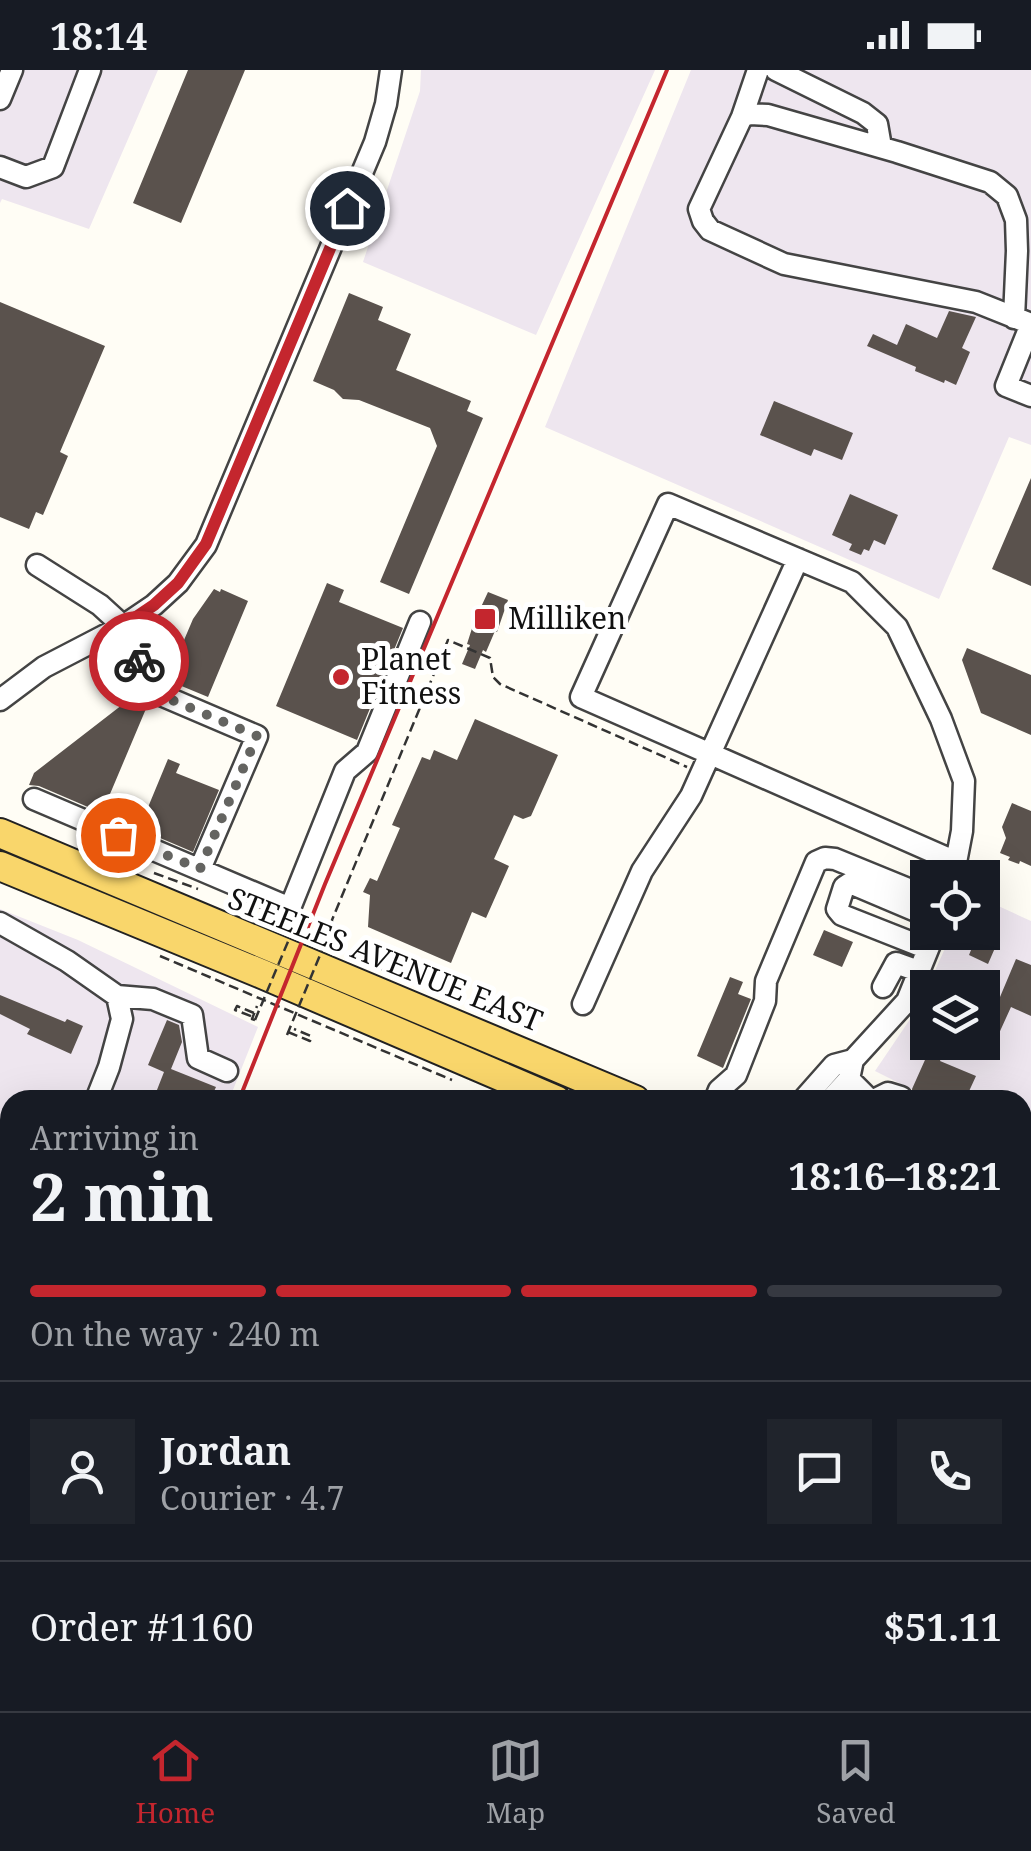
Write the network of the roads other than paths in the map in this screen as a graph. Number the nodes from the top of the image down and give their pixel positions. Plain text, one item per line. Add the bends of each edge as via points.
1 (12, 70) edge
2 (90, 70) edge
3 (391, 70) edge
4 (758, 70) edge
5 (776, 70) edge
6 (0, 100) edge
7 (742, 117) junction
8 (882, 148) junction
9 (0, 167) edge
10 (1025, 322) edge
11 (1031, 396) edge
12 (798, 559) junction
13 (37, 565) dead end
14 (420, 622) dead end
15 (123, 626) junction
16 (0, 700) edge
17 (710, 754) junction
18 (34, 799) dead end
19 (0, 834) edge
20 (934, 860) edge
21 (957, 860) edge
22 (0, 866) edge
23 (200, 869) junction
24 (910, 890) edge
25 (910, 908) edge
26 (0, 923) edge
27 (910, 935) edge
28 (915, 970) edge
29 (882, 987) dead end
30 (117, 996) junction
31 (910, 997) edge
32 (583, 1004) dead end
33 (851, 1069) junction
34 (228, 1071) dead end
35 (100, 1090) edge
36 (533, 1090) edge
37 (611, 1090) edge
38 (719, 1090) edge
39 (812, 1090) edge
40 (837, 1090) edge
41 (865, 1090) edge

1 - 6 street
2 - 9 street via 53,167 26,177
3 - 15 street via 375,142 206,544 178,583
4 - 7 street
5 - 8 street via 863,112 876,124
7 - 8 street via 768,114
7 - 10 street via 700,209 710,230 784,264 976,302
8 - 10 street via 990,182 1007,196 1016,220
10 - 11 street via 1006,386
12 - 17 street
12 - 17 street via 668,504 582,697
12 - 21 street via 852,582 898,627 964,781
13 - 15 street
14 - 23 street via 367,752 346,771 290,908
15 - 16 street via 44,667
15 - 23 street via 160,695 257,736
17 - 20 street
17 - 32 street via 642,871
18 - 23 street
19 - 37 main road, STEELES AVENUE EAST
22 - 36 main road, STEELES AVENUE EAST
24 - 38 street via 835,860 816,862 766,981 765,1001 736,1076
25 - 27 street via 850,883 837,909
26 - 30 street
28 - 29 street via 896,963
30 - 34 street via 154,1000 192,1015 198,1058
30 - 35 street via 122,1018
31 - 33 street
33 - 39 street via 834,1065
33 - 40 street
33 - 41 street

